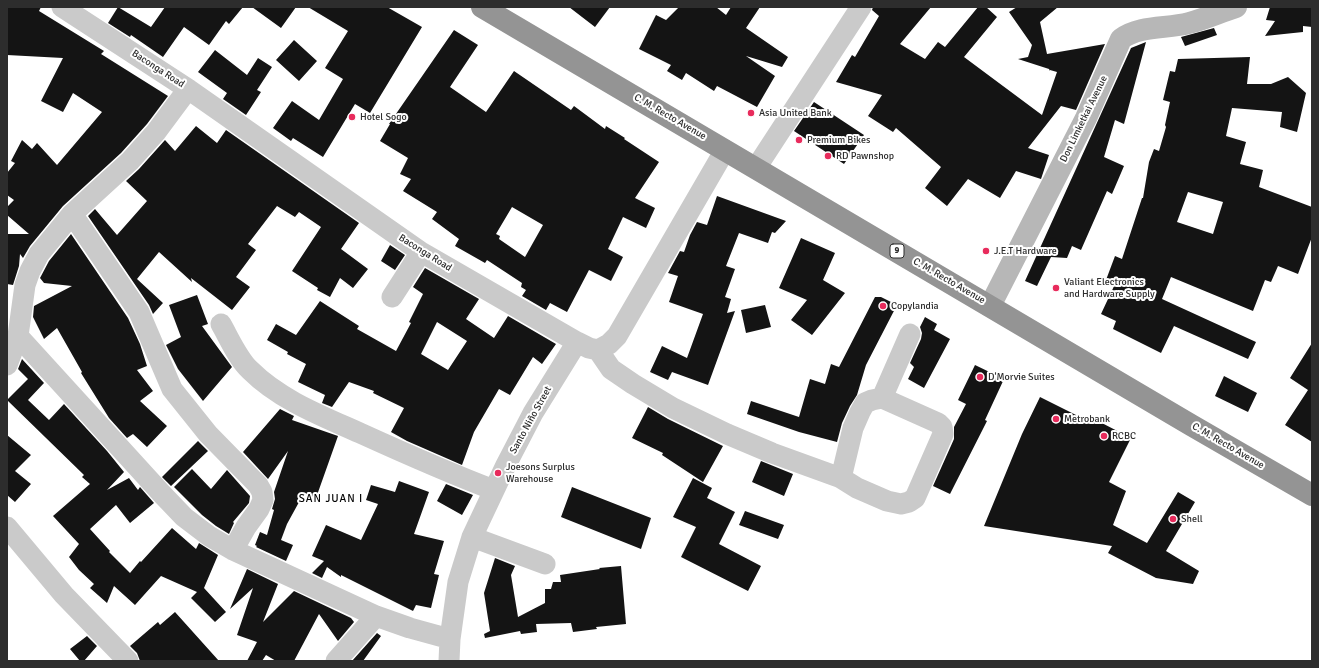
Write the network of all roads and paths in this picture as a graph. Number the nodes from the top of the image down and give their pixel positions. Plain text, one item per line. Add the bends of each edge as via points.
1 (62, 7) edge
2 (482, 7) edge
3 (861, 7) edge
4 (1236, 7) edge
5 (188, 89) junction
6 (725, 150) junction
7 (756, 168) junction
8 (72, 214) junction
9 (421, 252) junction
10 (392, 297) dead end
11 (990, 306) junction
12 (221, 324) dead end
13 (910, 334) dead end
14 (18, 336) junction
15 (577, 342) junction
16 (598, 350) junction
17 (7, 365) edge
18 (882, 398) junction
19 (842, 478) junction
20 (494, 490) junction
21 (1312, 494) edge
22 (7, 527) edge
23 (472, 537) junction
24 (232, 550) junction
25 (545, 564) dead end
26 (376, 616) junction
27 (450, 639) junction
28 (128, 661) edge
29 (336, 661) edge
30 (449, 661) edge

1 - 5 street, Baconga Road
2 - 6 highway, C. M. Recto Avenue / 9
3 - 7 street
4 - 11 street, Don Limketkai Avenue via 1190,23 1129,33 1121,39 1086,118
5 - 8 street via 156,132 130,161
5 - 9 street, Baconga Road
6 - 7 highway, C. M. Recto Avenue / 9
6 - 16 street via 617,336
7 - 11 highway, C. M. Recto Avenue / 9
8 - 14 street via 39,254 30,271
8 - 24 street via 139,312 172,389 208,434 262,492 263,500 259,509
9 - 10 street
9 - 15 street, Baconga Road
11 - 21 highway, C. M. Recto Avenue / 9
12 - 20 street via 248,369 288,399 412,456
13 - 18 street
14 - 17 street
14 - 24 street via 184,517
15 - 16 street, Baconga Road
15 - 20 street, Santo Niño Street via 533,413
16 - 19 street via 611,369 673,408 772,453
18 - 19 street via 865,403 860,412 853,428
18 - 19 street via 942,427 943,434 915,498 901,504 887,502
20 - 23 street, Santo Niño Street
22 - 28 street via 64,595
23 - 25 street
23 - 27 street, Santo Niño Street via 458,582
24 - 26 street
26 - 27 street
26 - 29 street
27 - 30 street, Santo Niño Street

